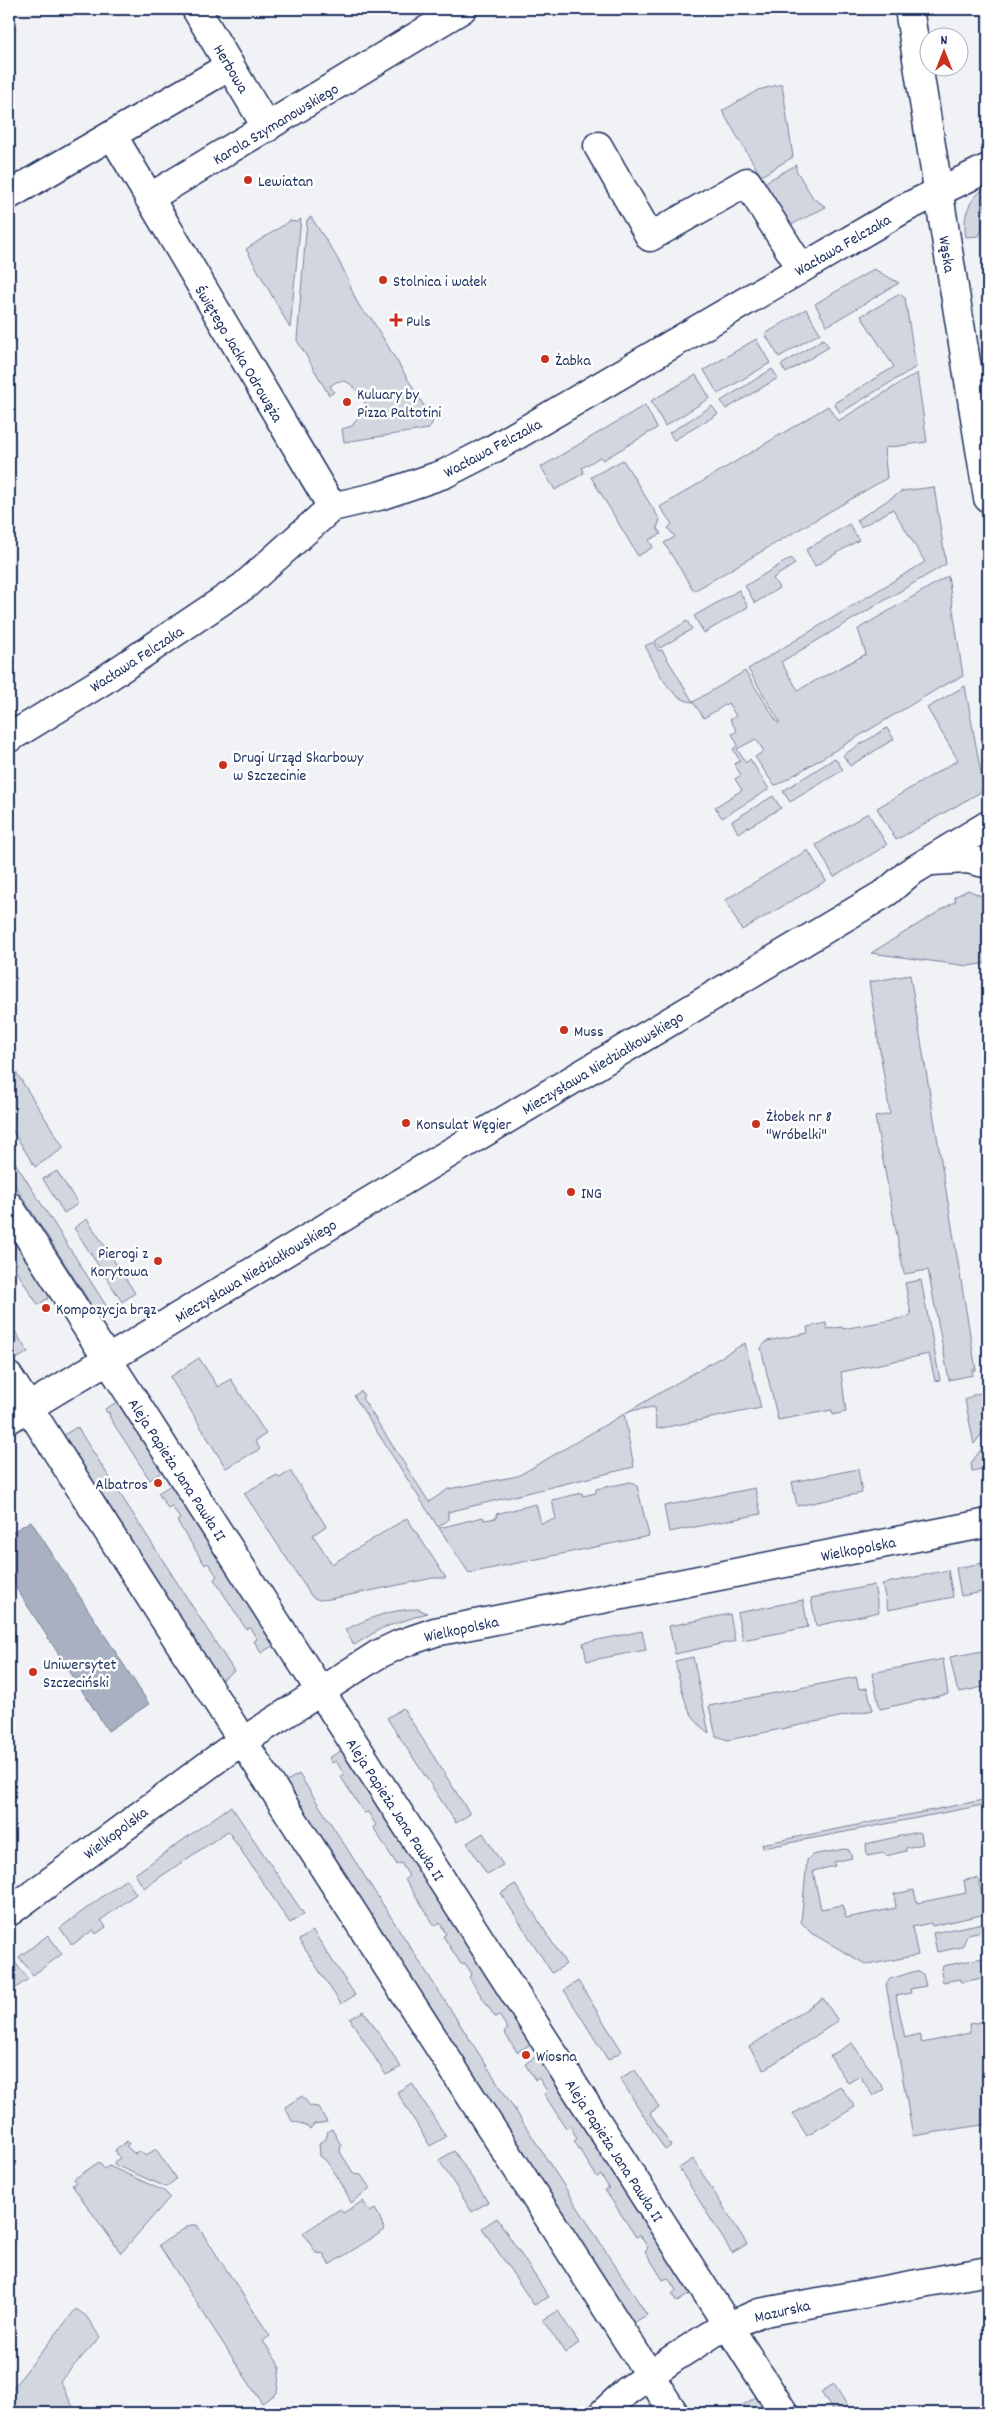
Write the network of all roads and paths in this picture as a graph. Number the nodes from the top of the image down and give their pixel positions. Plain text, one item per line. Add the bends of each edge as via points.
1 (196, 9) edge
2 (462, 9) edge
3 (908, 9) edge
4 (230, 66) junction
5 (267, 128) junction
6 (113, 136) junction
7 (598, 146) dead end
8 (988, 168) edge
9 (938, 192) junction
10 (9, 195) edge
11 (149, 198) junction
12 (801, 268) junction
13 (988, 498) edge
14 (332, 507) junction
15 (9, 738) edge
16 (988, 825) edge
17 (928, 862) junction
18 (988, 864) edge
19 (9, 1206) edge
20 (108, 1360) junction
21 (9, 1377) edge
22 (19, 1414) edge
23 (988, 1523) edge
24 (321, 1691) junction
25 (243, 1742) junction
26 (9, 1912) edge
27 (988, 2271) edge
28 (728, 2326) junction
29 (649, 2375) junction
30 (603, 2413) edge
31 (674, 2413) edge
32 (784, 2413) edge

1 - 4 street, Herbowa
2 - 5 street, Karola Szymanowskiego
3 - 9 street, Wąska
4 - 5 street, Herbowa
4 - 6 street
5 - 11 street, Karola Szymanowskiego
6 - 10 street
6 - 11 street
7 - 12 street via 650,237 748,182
8 - 9 street, Wacława Felczaka
9 - 12 street, Wacława Felczaka
9 - 13 street, Wąska
11 - 14 street, Świętego Jacka Odrowąża
12 - 14 street, Wacława Felczaka via 492,450 444,474 379,496
14 - 15 street, Wacława Felczaka via 244,586 104,680
16 - 17 street, Mieczysława Niedziałkowskiego
17 - 18 street via 967,859
17 - 20 street, Mieczysława Niedziałkowskiego via 887,892
19 - 20 street, Aleja Papieża Jana Pawła II
20 - 22 street, Mieczysława Niedziałkowskiego
20 - 24 street, Aleja Papieża Jana Pawła II
21 - 22 street
22 - 25 street
23 - 24 street, Wielkopolska via 435,1632 383,1652
24 - 25 street, Wielkopolska
24 - 28 street, Aleja Papieża Jana Pawła II
25 - 26 street, Wielkopolska via 160,1799
25 - 29 street
27 - 28 street, Mazurska via 770,2310
28 - 29 street, Mazurska
28 - 32 street, Aleja Papieża Jana Pawła II
29 - 30 street, Mazurska
29 - 31 street

